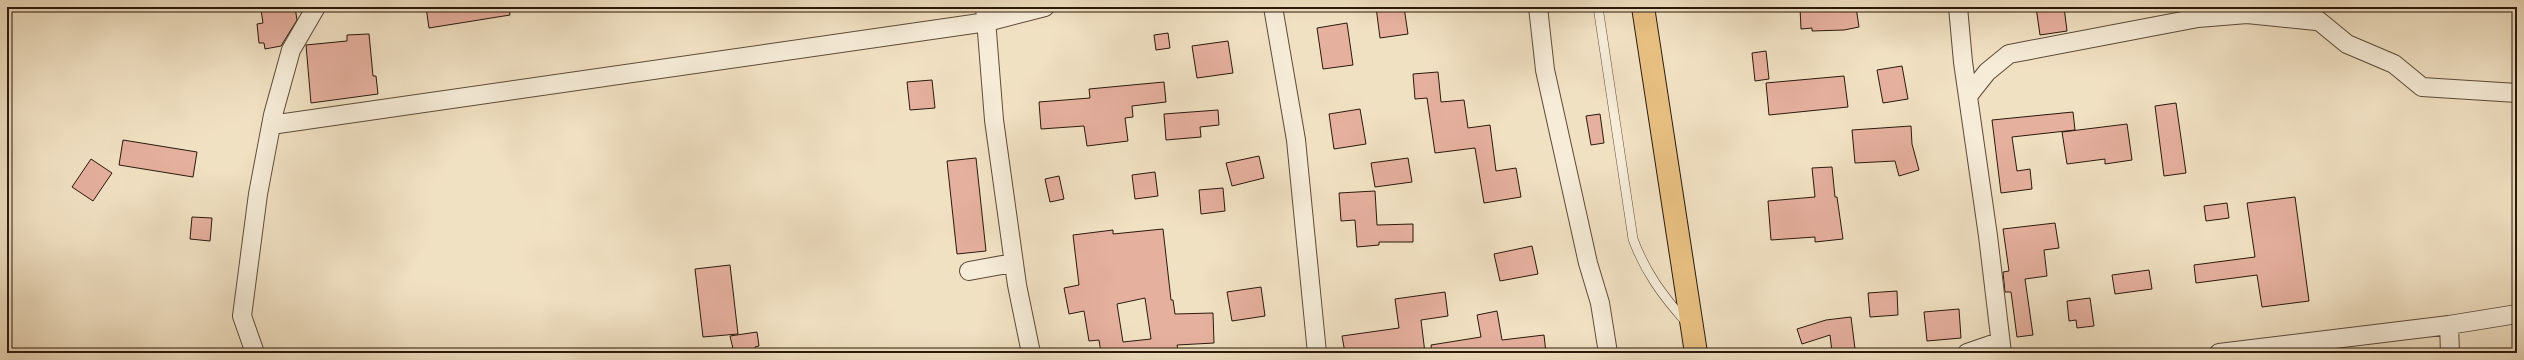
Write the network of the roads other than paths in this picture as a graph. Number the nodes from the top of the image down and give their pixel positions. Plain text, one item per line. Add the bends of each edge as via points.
1 (316, 7) edge
2 (1046, 7) edge
3 (1273, 7) edge
4 (1538, 7) edge
5 (1598, 7) edge
6 (1643, 7) edge
7 (1958, 7) edge
8 (2303, 7) edge
9 (986, 14) edge
10 (2316, 21) junction
11 (2517, 92) edge
12 (1968, 96) junction
13 (271, 125) junction
14 (1013, 263) junction
15 (969, 271) dead end
16 (2517, 314) edge
17 (2449, 325) junction
18 (1692, 328) junction
19 (2001, 348) edge
20 (2251, 352) edge
21 (255, 353) edge
22 (1031, 353) edge
23 (1317, 353) edge
24 (1608, 353) edge
25 (1696, 353) edge
26 (1967, 353) edge
27 (2219, 353) edge
28 (2450, 353) edge

1 - 13 street via 291,50
2 - 9 street
3 - 23 street via 1296,140
4 - 24 street via 1545,70 1588,263 1600,303
5 - 18 lane via 1633,239 1641,261 1657,287
6 - 18 highway
7 - 12 street
8 - 10 street
9 - 13 street
9 - 14 street via 994,120
10 - 11 street via 2347,44 2394,64 2422,87
10 - 12 street via 2247,14 2198,18 2010,54 1987,72
12 - 19 street
13 - 21 street via 258,194 242,316
14 - 15 street
14 - 22 street
16 - 17 street
17 - 20 street
17 - 28 street
18 - 25 highway
19 - 26 street
20 - 27 street

